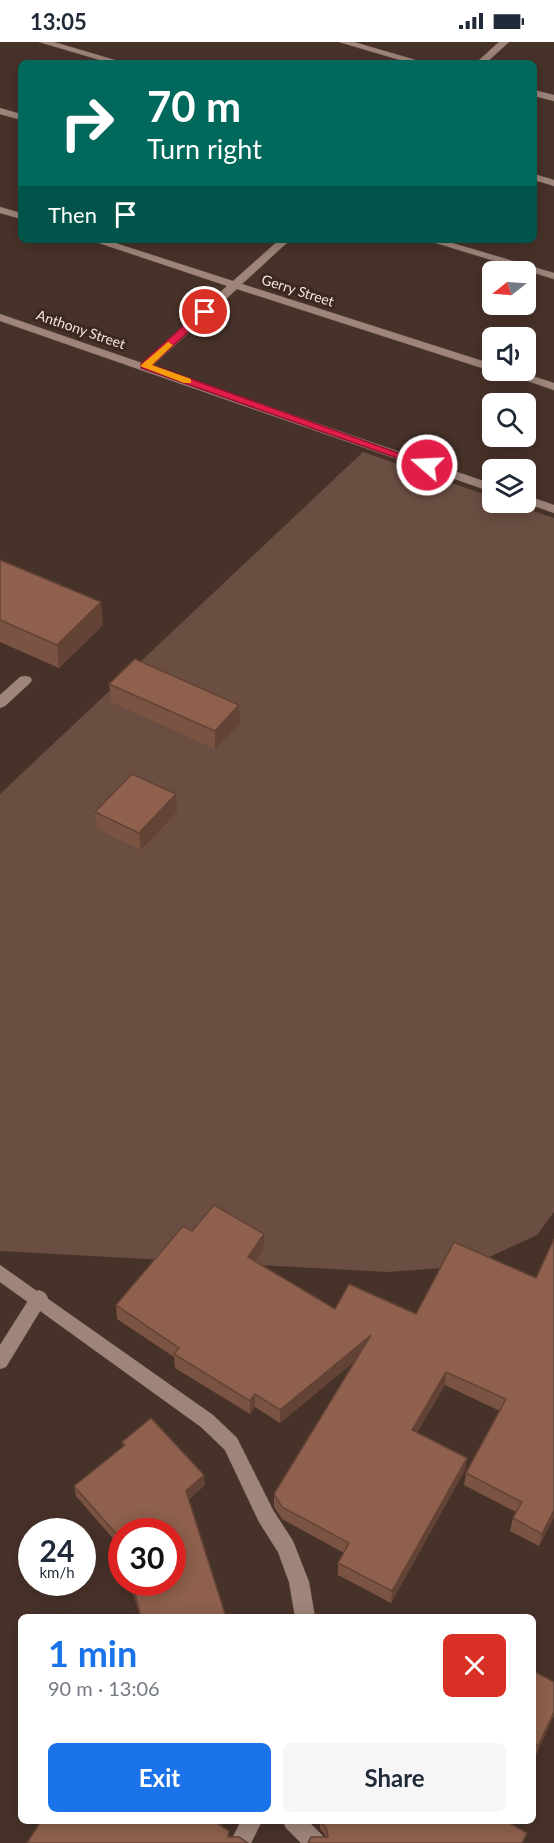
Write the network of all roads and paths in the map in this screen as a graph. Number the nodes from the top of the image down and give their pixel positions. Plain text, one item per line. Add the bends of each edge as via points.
1 (44, 42) edge
2 (344, 42) edge
3 (504, 42) edge
4 (109, 60) edge
5 (410, 60) edge
6 (484, 60) edge
7 (537, 94) edge
8 (554, 98) edge
9 (0, 111) edge
10 (18, 116) edge
11 (537, 178) edge
12 (554, 183) edge
13 (0, 210) edge
14 (18, 215) edge
15 (104, 243) edge
16 (282, 243) edge
17 (441, 243) edge
18 (554, 276) edge
19 (235, 285) junction
20 (0, 317) edge
21 (482, 365) edge
22 (145, 366) junction
23 (535, 381) edge
24 (554, 387) edge
25 (482, 484) edge
26 (536, 503) edge
27 (554, 509) edge
28 (25, 680) dead end
29 (0, 703) edge
30 (0, 1272) edge
31 (39, 1298) junction
32 (0, 1361) edge
33 (304, 1614) edge
34 (250, 1824) edge
35 (296, 1824) edge
36 (240, 1843) edge
37 (316, 1843) edge

1 - 4 street
2 - 5 street
3 - 6 street
7 - 8 street
9 - 10 street
11 - 12 street
13 - 14 street
15 - 19 street, Gerry Street
16 - 19 street
17 - 18 street
19 - 21 street, Gerry Street
19 - 22 street
20 - 22 street, Anthony Street
22 - 25 street, Anthony Street
23 - 24 street
26 - 27 street
28 - 29 street
30 - 31 street
31 - 32 street
31 - 33 street via 207,1421 231,1444 286,1546 299,1582
34 - 36 street
35 - 37 street

